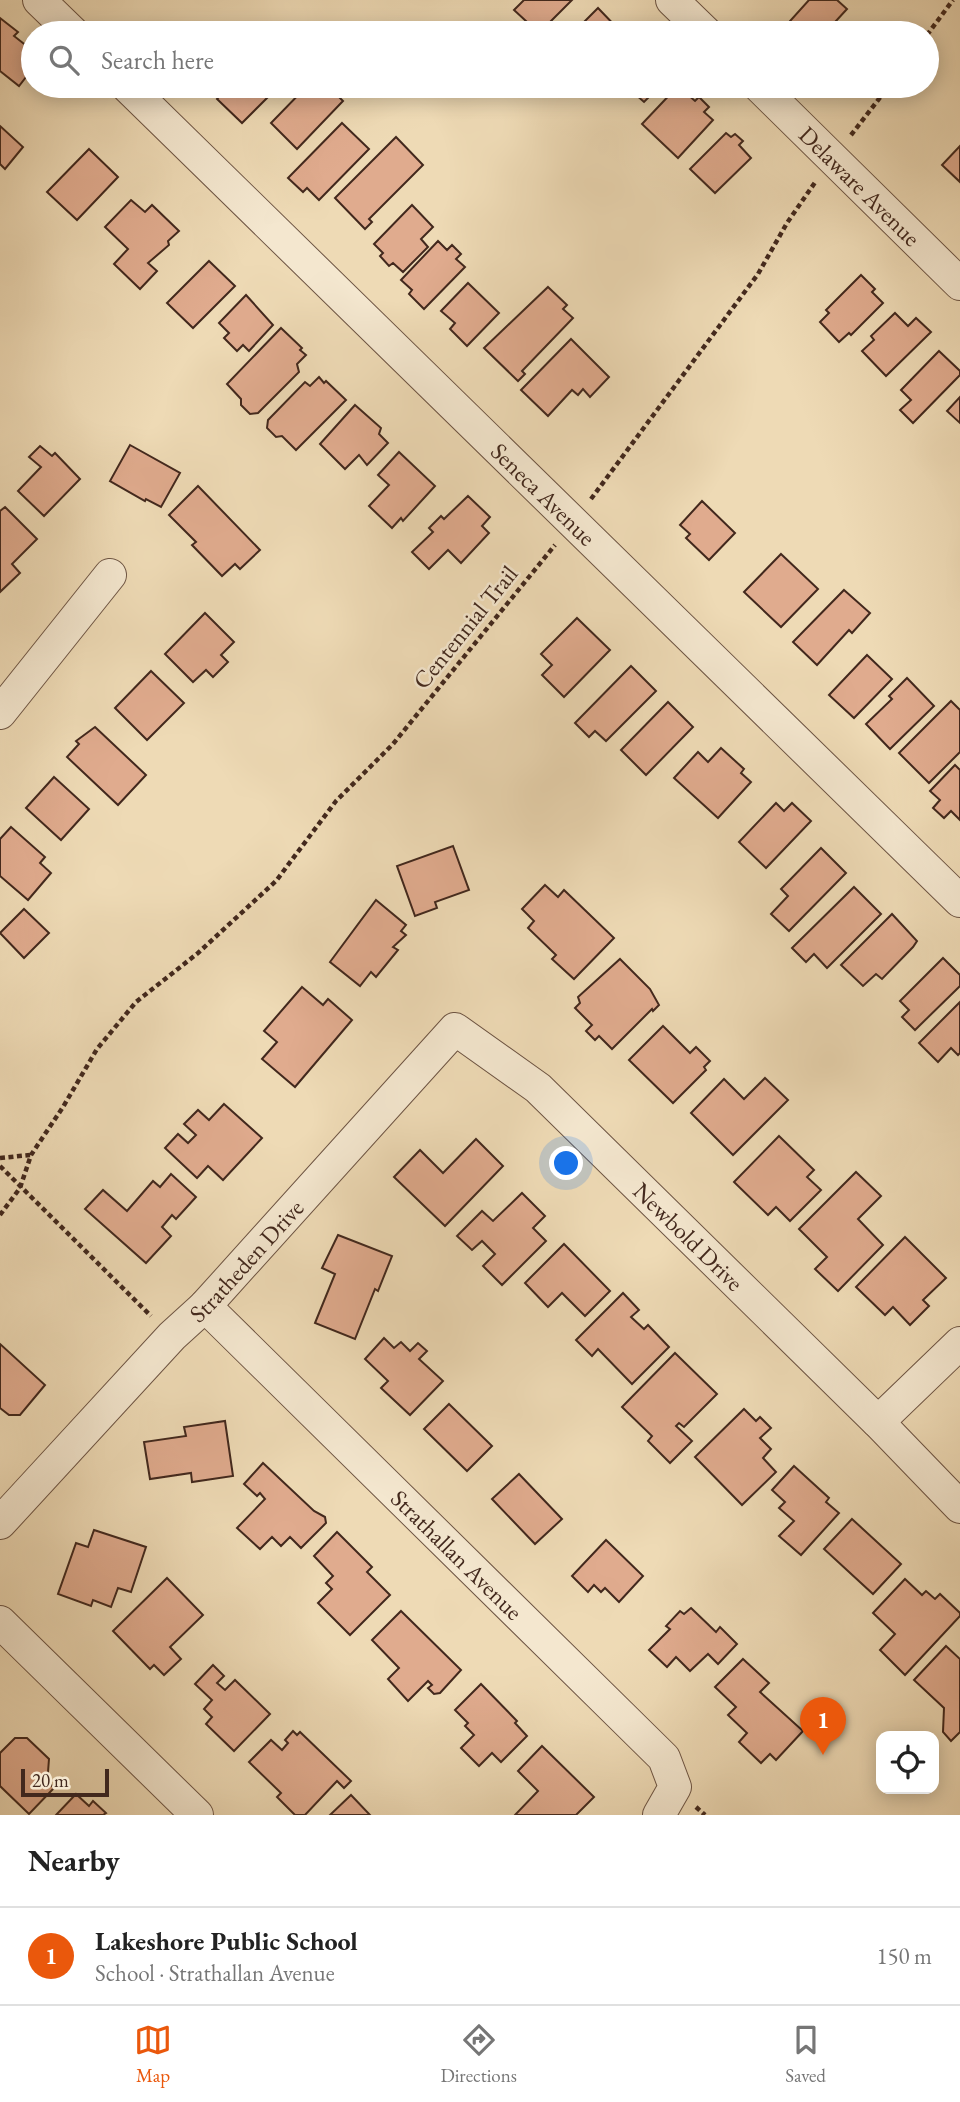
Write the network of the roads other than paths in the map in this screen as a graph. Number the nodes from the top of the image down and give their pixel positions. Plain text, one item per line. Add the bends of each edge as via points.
1 (39, 0) edge
2 (672, 0) edge
3 (61, 21) edge
4 (694, 21) edge
5 (139, 98) edge
6 (772, 98) edge
7 (960, 284) edge
8 (110, 575) dead end
9 (0, 713) edge
10 (960, 901) edge
11 (495, 1057) joint
12 (205, 1306) junction
13 (960, 1343) edge
14 (878, 1422) junction
15 (960, 1507) edge
16 (0, 1524) edge
17 (0, 1622) edge
18 (197, 1815) edge
19 (659, 1815) edge

1 - 3 street
2 - 4 street
5 - 10 street, Seneca Avenue
6 - 7 street, Delaware Avenue
8 - 9 street
11 - 12 street, Stratheden Drive via 455,1029
11 - 14 street, Newbold Drive via 537,1088
12 - 16 street, Stratheden Drive
12 - 19 street, Strathallan Avenue via 664,1758 675,1787
13 - 14 street
14 - 15 street, Newbold Drive
17 - 18 street

